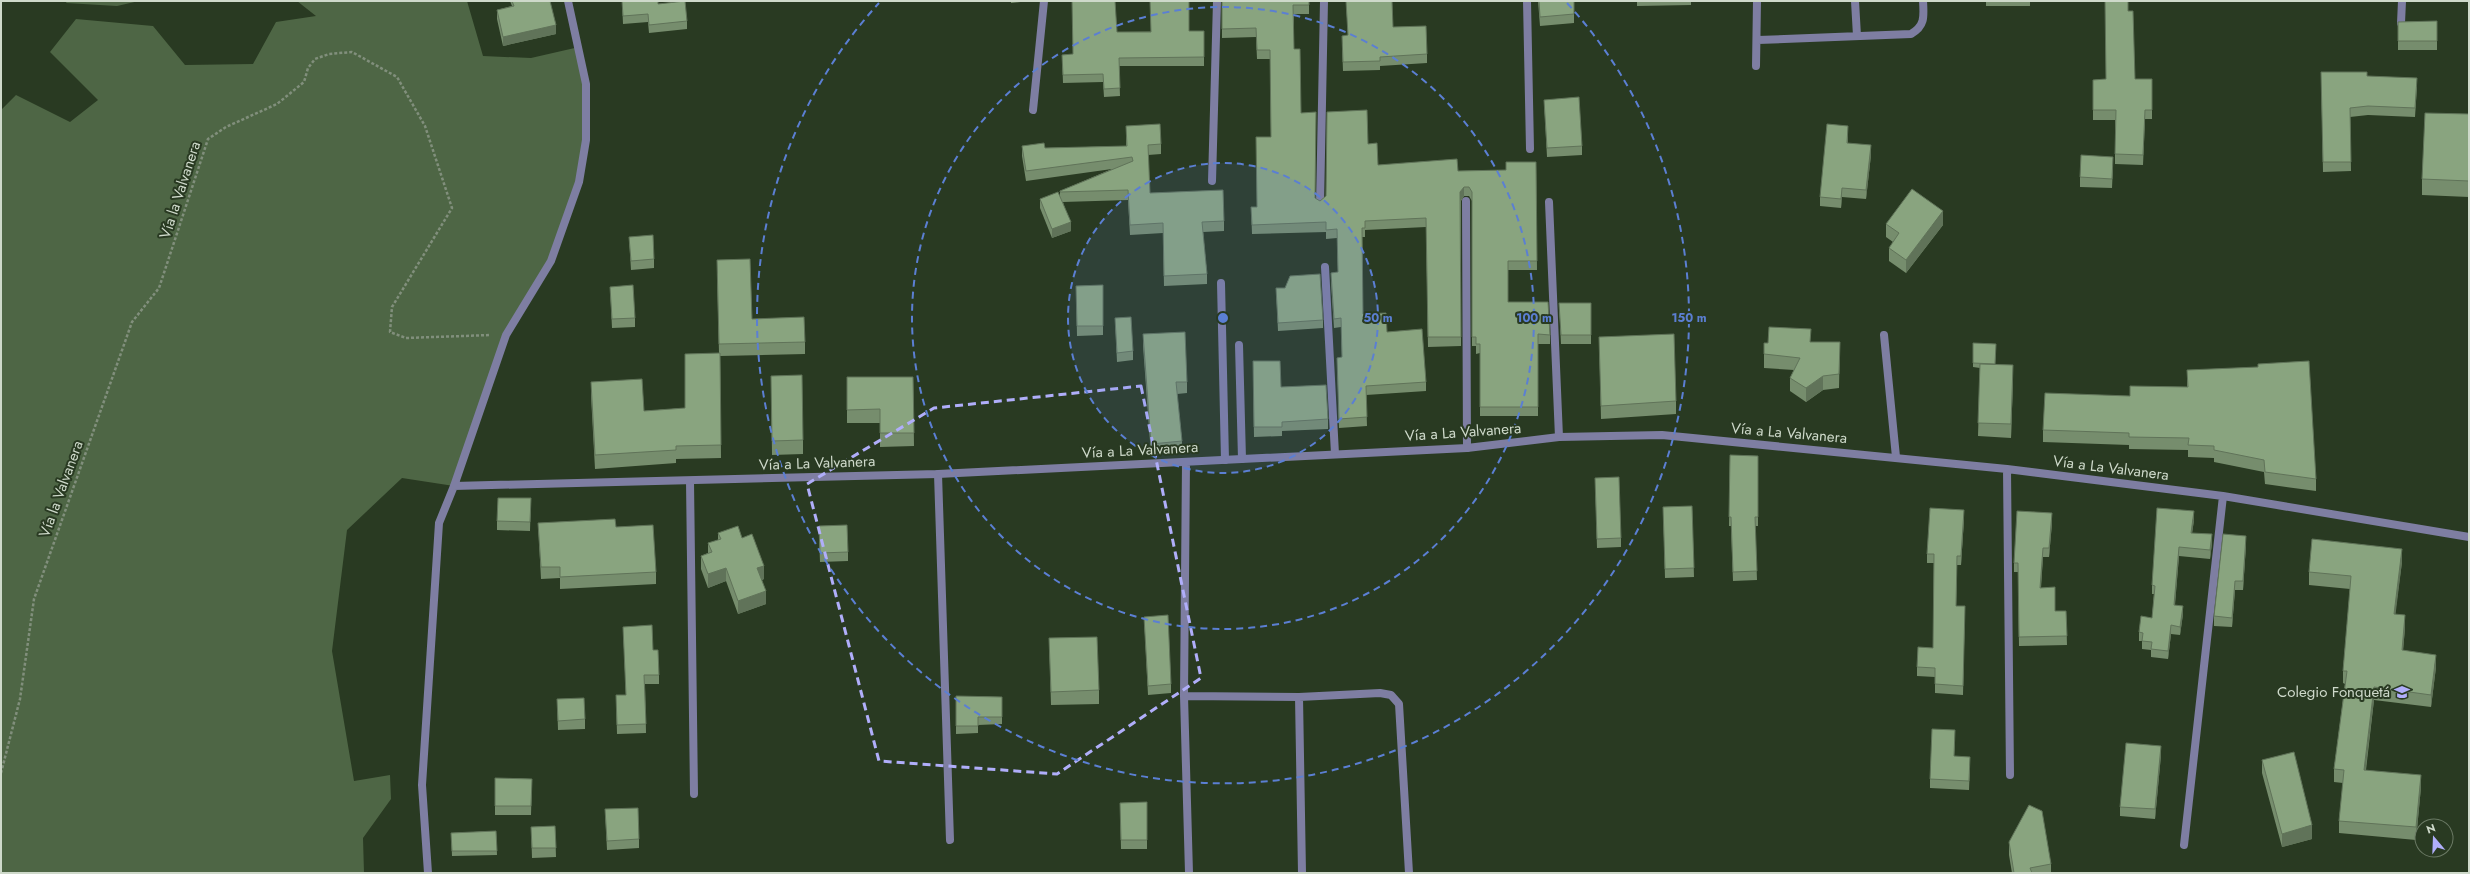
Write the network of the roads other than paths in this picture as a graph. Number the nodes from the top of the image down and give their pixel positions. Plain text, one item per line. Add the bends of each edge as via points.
1 (568, 1) edge
2 (1044, 1) edge
3 (1217, 1) edge
4 (1324, 1) edge
5 (1527, 1) edge
6 (1757, 1) edge
7 (1855, 1) edge
8 (1923, 1) edge
9 (2402, 1) edge
10 (2401, 23) edge
11 (1857, 36) junction
12 (1758, 40) junction
13 (1756, 66) dead end
14 (1033, 110) dead end
15 (1530, 149) dead end
16 (1212, 181) dead end
17 (1466, 201) dead end
18 (1549, 202) dead end
19 (1320, 205) edge
20 (1325, 267) dead end
21 (1221, 283) dead end
22 (1884, 336) dead end
23 (1239, 345) dead end
24 (1559, 437) junction
25 (1467, 448) junction
26 (1335, 454) junction
27 (1896, 457) junction
28 (1242, 459) junction
29 (1225, 460) junction
30 (1186, 462) junction
31 (2007, 468) junction
32 (938, 474) junction
33 (690, 481) junction
34 (454, 486) junction
35 (2223, 496) junction
36 (2469, 537) edge
37 (1184, 696) junction
38 (1299, 697) junction
39 (2010, 775) dead end
40 (694, 794) dead end
41 (950, 840) dead end
42 (2184, 845) dead end
43 (428, 873) edge
44 (1189, 873) edge
45 (1302, 873) edge
46 (1409, 873) edge

1 - 34 street via 586,84 586,140 579,182 551,261 506,335
2 - 14 street
3 - 16 street
4 - 19 street
5 - 15 street
6 - 12 street
7 - 11 street
8 - 11 street via 1924,22 1919,30 1911,34
9 - 10 street
11 - 12 street
12 - 13 street
17 - 25 street
18 - 24 street
20 - 26 street
21 - 29 street
22 - 27 street
23 - 28 street
24 - 25 street, Vía a La Valvanera
24 - 27 street, Vía a La Valvanera via 1662,435
25 - 26 street, Vía a La Valvanera
26 - 28 street, Vía a La Valvanera
27 - 31 street, Vía a La Valvanera
28 - 29 street, Vía a La Valvanera
29 - 30 street, Vía a La Valvanera
30 - 32 street, Vía a La Valvanera
30 - 37 street
31 - 35 street, Vía a La Valvanera
31 - 39 street
32 - 33 street, Vía a La Valvanera
32 - 41 street
33 - 34 street, Vía a La Valvanera
33 - 40 street
34 - 43 street via 439,522 422,785
35 - 36 street, Vía a La Valvanera
35 - 42 street
37 - 38 street
37 - 44 street
38 - 45 street
38 - 46 street via 1380,693 1391,695 1399,704

